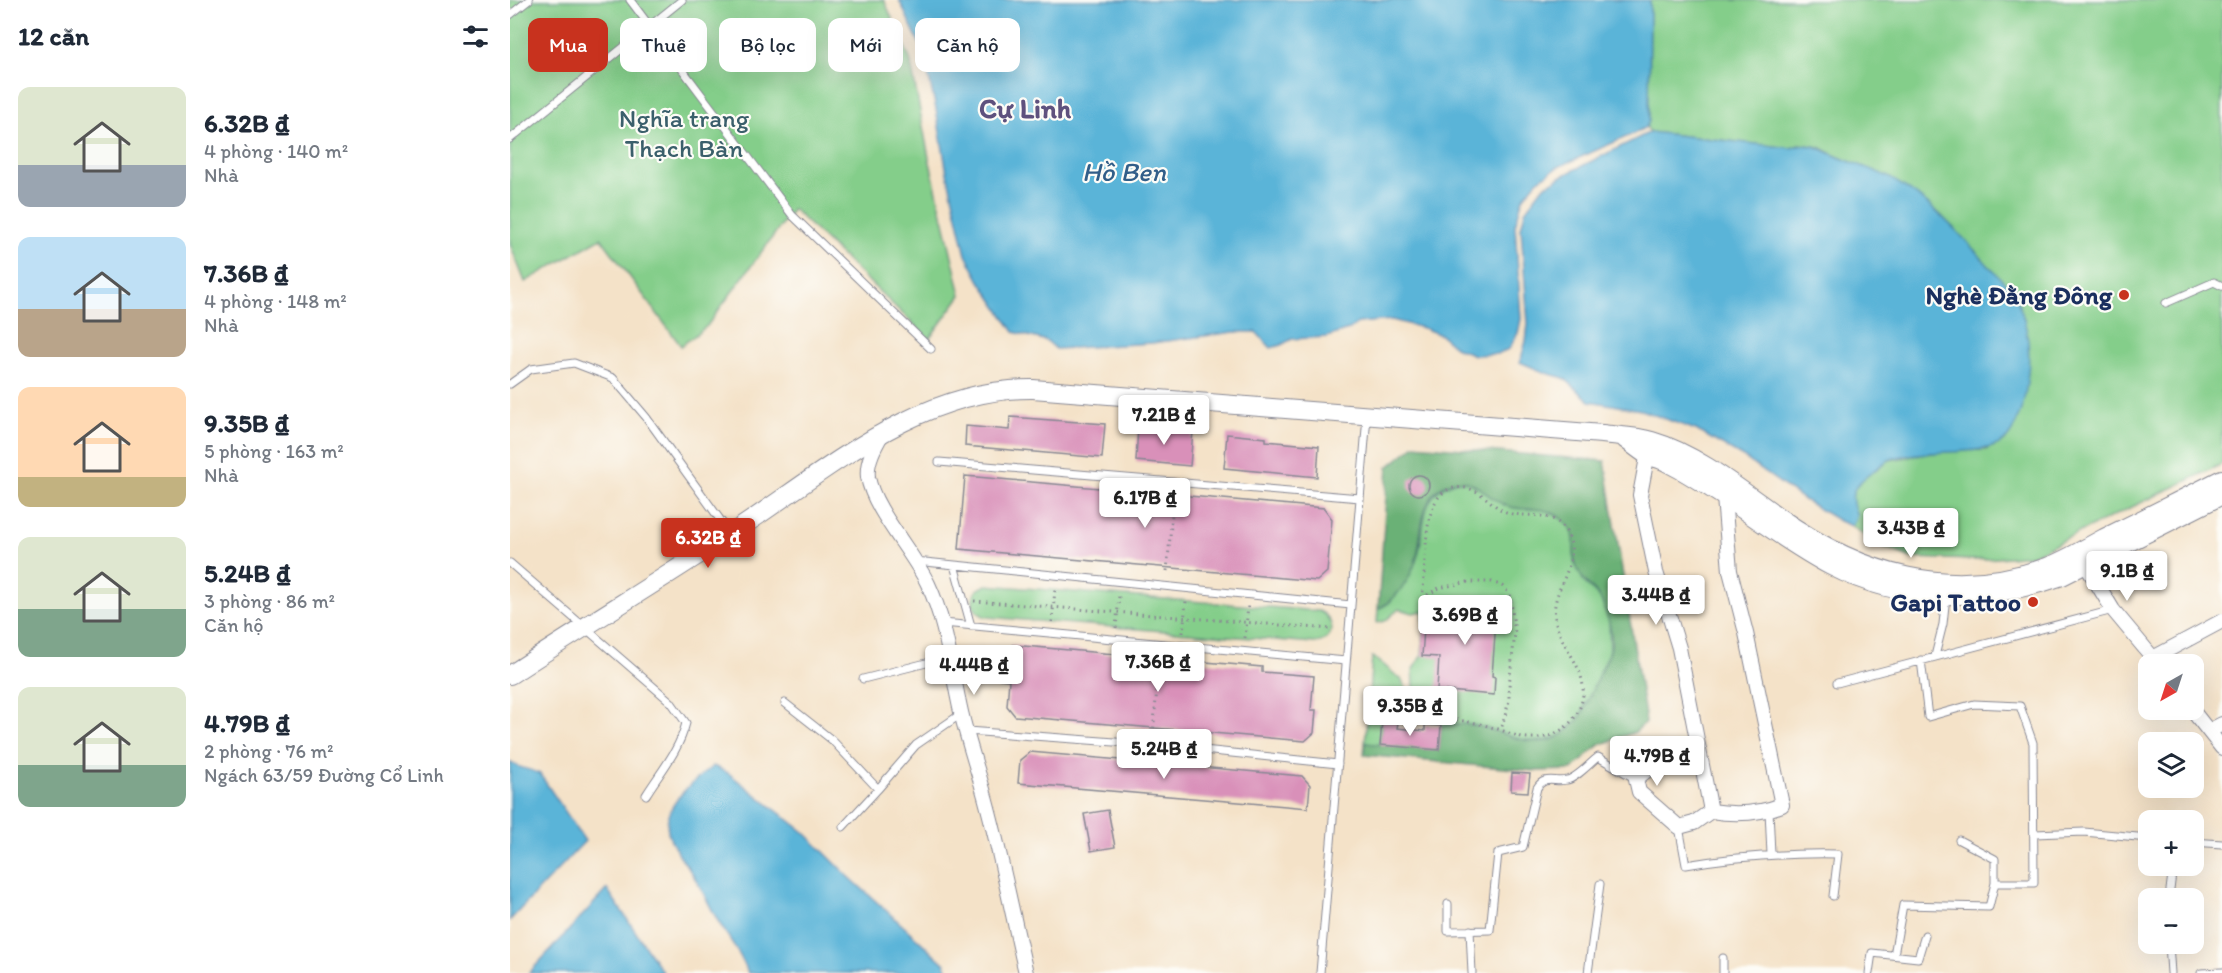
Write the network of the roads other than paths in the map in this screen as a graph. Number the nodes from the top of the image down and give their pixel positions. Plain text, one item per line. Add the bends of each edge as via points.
1 (529, 0) edge
2 (630, 0) edge
3 (682, 0) edge
4 (510, 15) edge
5 (644, 18) edge
6 (660, 18) edge
7 (620, 50) edge
8 (685, 72) edge
9 (510, 139) edge
10 (2222, 286) edge
11 (2166, 303) dead end
12 (931, 349) dead end
13 (510, 384) edge
14 (1367, 415) junction
15 (885, 430) junction
16 (1649, 447) junction
17 (939, 462) dead end
18 (2222, 479) edge
19 (1727, 490) junction
20 (2222, 495) edge
21 (1360, 498) junction
22 (730, 534) junction
23 (2082, 558) junction
24 (915, 561) junction
25 (510, 563) edge
26 (954, 565) junction
27 (1946, 588) junction
28 (1351, 605) junction
29 (2113, 610) junction
30 (2222, 621) edge
31 (942, 623) junction
32 (585, 626) junction
33 (971, 626) junction
34 (2150, 654) edge
35 (2168, 654) edge
36 (1935, 656) junction
37 (950, 657) junction
38 (1921, 660) junction
39 (1346, 661) junction
40 (510, 675) edge
41 (863, 678) dead end
42 (1837, 683) dead end
43 (785, 703) dead end
44 (962, 714) junction
45 (2200, 720) edge
46 (2222, 723) edge
47 (967, 731) junction
48 (2209, 731) junction
49 (1697, 744) junction
50 (2222, 748) edge
51 (1338, 764) junction
52 (1636, 778) junction
53 (878, 789) junction
54 (646, 795) dead end
55 (1776, 808) junction
56 (1711, 811) junction
57 (843, 827) dead end
58 (1679, 827) junction
59 (2035, 834) junction
60 (2138, 837) edge
61 (1959, 840) dead end
62 (2204, 843) edge
63 (2222, 844) edge
64 (1771, 854) junction
65 (1995, 883) junction
66 (1600, 884) dead end
67 (1833, 896) dead end
68 (1448, 904) dead end
69 (1470, 930) junction
70 (1925, 934) dead end
71 (2170, 954) edge
72 (1894, 955) junction
73 (1723, 958) dead end
74 (2222, 972) edge
75 (1026, 973) edge
76 (1320, 973) edge
77 (1472, 973) edge
78 (1588, 973) edge
79 (1723, 973) edge
80 (1869, 973) edge
81 (2171, 973) edge
82 (2201, 973) edge

1 - 4 lane
2 - 5 lane
3 - 6 lane
7 - 9 lane
8 - 12 lane via 792,215
10 - 11 lane via 2214,282
13 - 22 lane via 531,369 574,363 613,378
14 - 15 street via 1017,388 966,398
14 - 16 street via 1621,436
14 - 21 lane
15 - 22 street
15 - 24 street via 870,458 868,475 877,503
16 - 19 street via 1672,448
16 - 49 street via 1640,495 1656,572 1679,648
17 - 21 lane
18 - 23 street
19 - 27 street via 1835,560
19 - 55 street via 1730,571 1746,633
20 - 23 street
21 - 28 lane
22 - 32 street
23 - 27 street via 2015,576
23 - 29 street
24 - 26 lane
24 - 31 street
25 - 32 lane
26 - 28 lane
26 - 33 lane
27 - 36 lane
28 - 39 lane
29 - 34 street
29 - 36 lane
30 - 35 street
31 - 33 lane
31 - 37 street
32 - 40 street
32 - 54 lane via 671,702 686,723 674,755
33 - 39 lane
36 - 38 lane
37 - 41 lane
37 - 44 street
38 - 42 lane
38 - 59 lane via 1928,717 1974,704 2020,706 2034,743
39 - 51 lane
43 - 53 lane via 832,740
44 - 47 street
44 - 53 lane via 916,745
45 - 48 street
46 - 48 street
47 - 51 lane
47 - 75 street
48 - 50 street
49 - 52 street via 1669,753
49 - 56 street
51 - 76 lane
52 - 58 street via 1639,792
52 - 69 lane via 1598,757 1569,780 1540,783 1523,847 1498,853 1490,930
53 - 57 lane
55 - 56 street via 1731,815
55 - 64 lane
56 - 58 street via 1694,823
58 - 64 lane via 1686,865
59 - 60 lane via 2084,832
59 - 65 lane via 2034,883
61 - 65 lane via 1995,859
62 - 63 lane
64 - 67 lane via 1838,854
65 - 72 lane via 1989,908 1903,905
66 - 78 lane
68 - 69 lane via 1448,931
69 - 77 lane
70 - 72 lane via 1918,958
71 - 81 lane
72 - 80 lane via 1872,953
73 - 79 lane
74 - 82 lane

